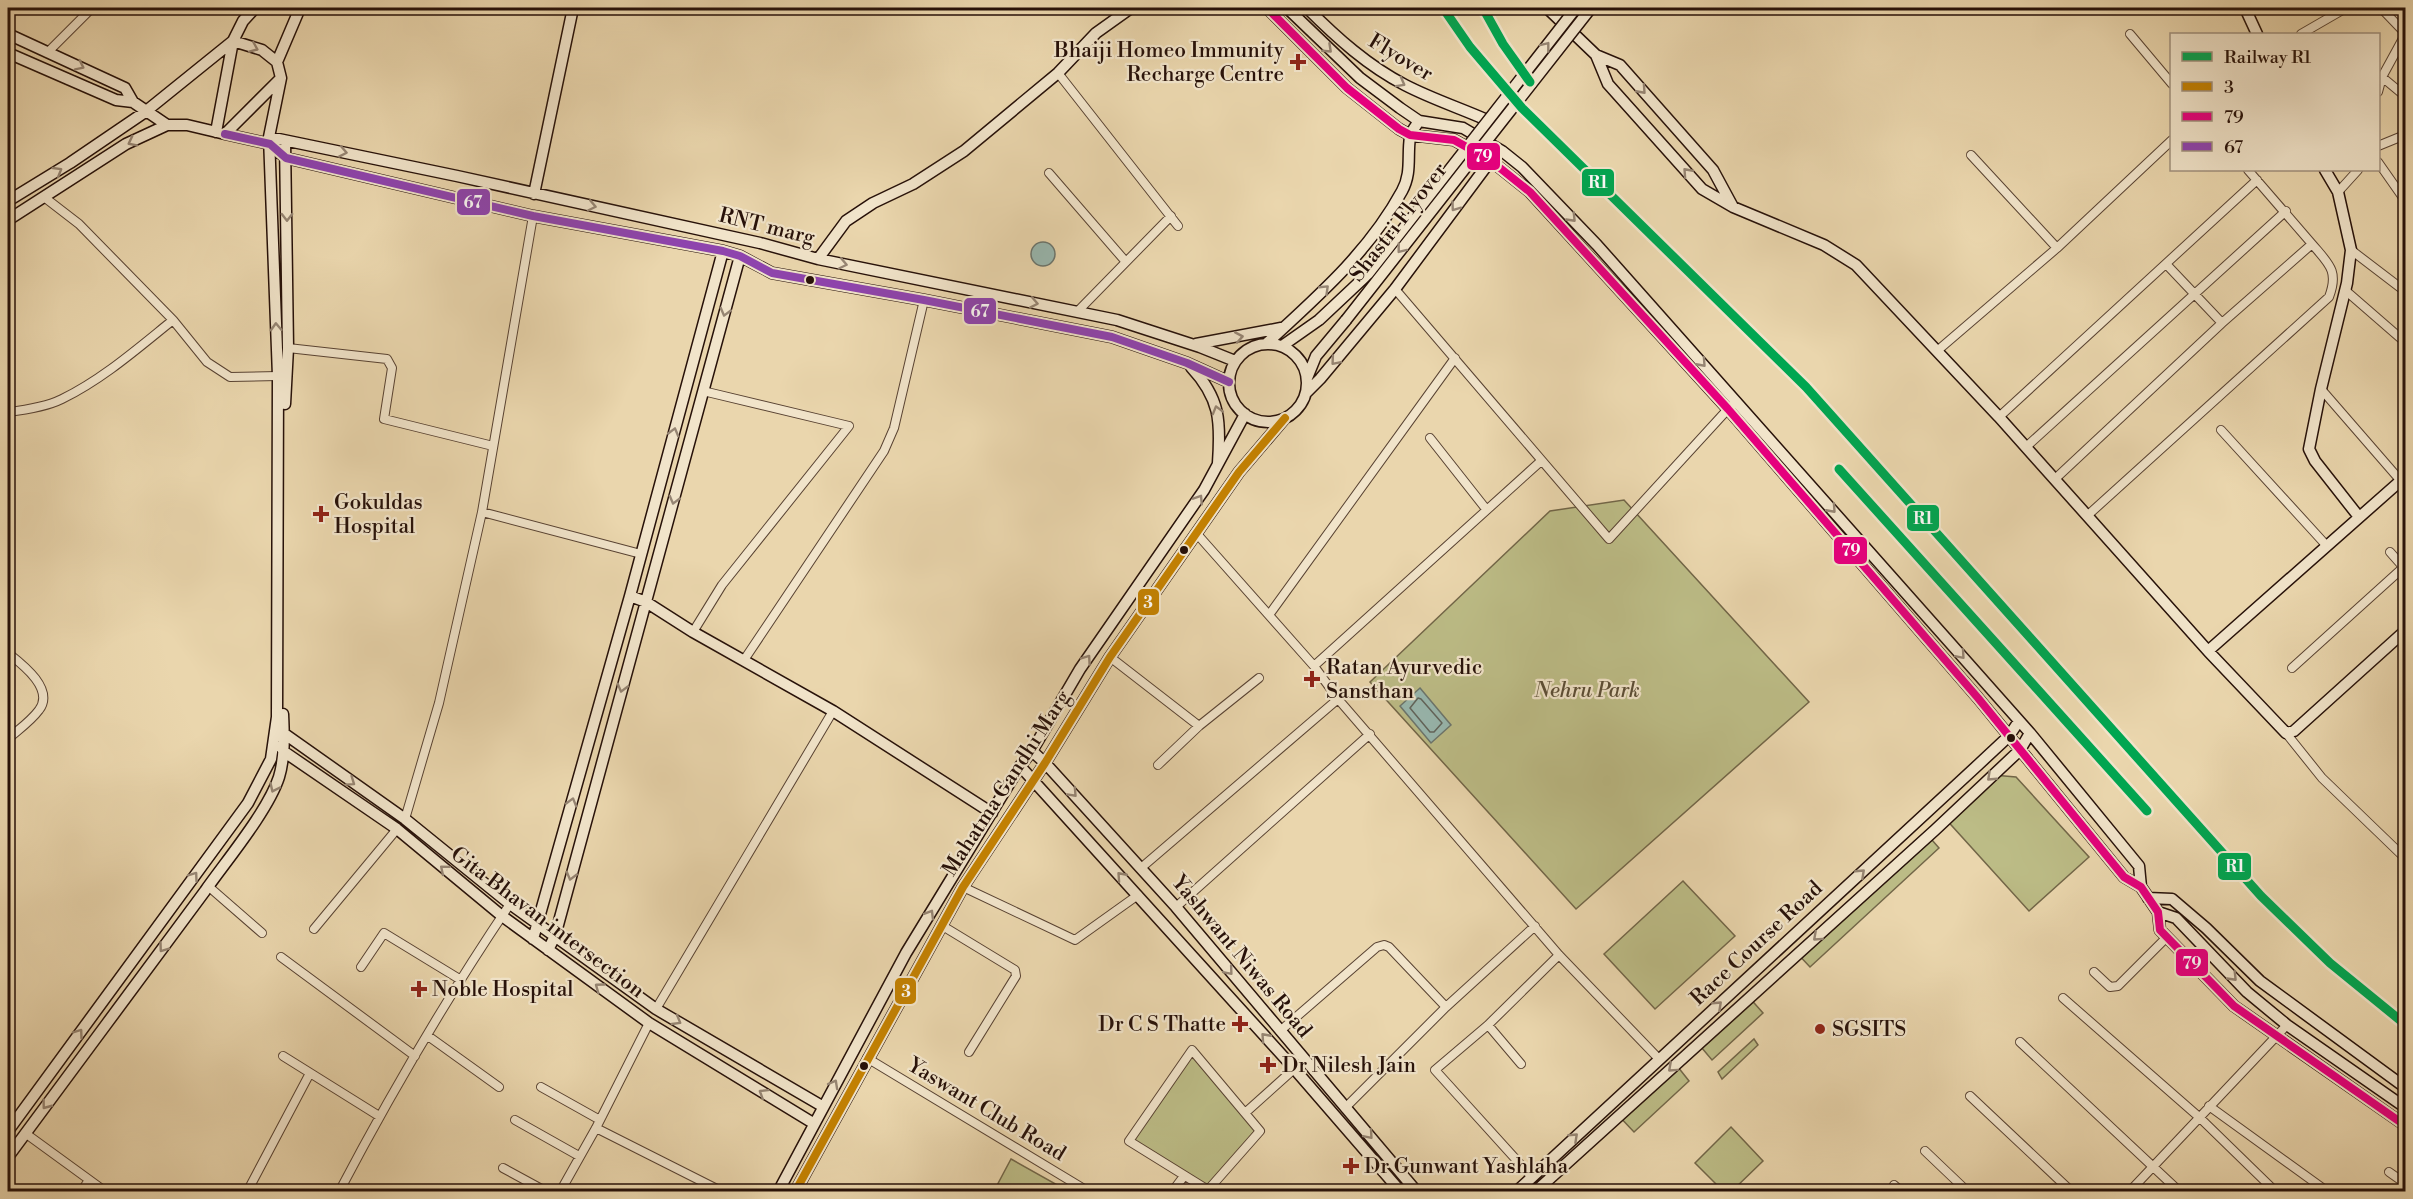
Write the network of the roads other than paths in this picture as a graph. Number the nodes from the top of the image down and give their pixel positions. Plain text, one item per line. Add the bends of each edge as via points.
1 (92, 8) edge
2 (255, 8) edge
3 (300, 8) edge
4 (573, 8) edge
5 (1131, 8) edge
6 (1268, 8) edge
7 (1287, 8) edge
8 (1307, 8) edge
9 (1547, 8) edge
10 (1576, 8) edge
11 (1591, 8) edge
12 (2245, 8) edge
13 (2346, 8) edge
14 (2382, 8) edge
15 (2257, 33) edge
16 (2303, 33) edge
17 (2405, 33) edge
18 (8, 34) edge
19 (2130, 34) dead end
20 (232, 41) junction
21 (49, 51) junction
22 (8, 53) edge
23 (1596, 56) junction
24 (277, 62) junction
25 (1058, 73) junction
26 (2382, 77) junction
27 (281, 78) junction
28 (2170, 82) edge
29 (2380, 87) edge
30 (2406, 97) edge
31 (133, 102) junction
32 (145, 112) junction
33 (1487, 120) junction
34 (1419, 121) junction
35 (167, 124) junction
36 (221, 133) junction
37 (1410, 135) junction
38 (269, 141) junction
39 (285, 141) junction
40 (2170, 142) edge
41 (2406, 142) edge
42 (2380, 146) edge
43 (1499, 149) junction
44 (1971, 155) dead end
45 (286, 158) junction
46 (1490, 160) junction
47 (2380, 163) edge
48 (2249, 171) edge
49 (2326, 171) edge
50 (2357, 171) edge
51 (1049, 172) dead end
52 (2257, 180) junction
53 (2338, 192) junction
54 (534, 194) junction
55 (44, 197) junction
56 (1551, 197) junction
57 (8, 201) edge
58 (2406, 202) edge
59 (1733, 207) junction
60 (1546, 209) junction
61 (2286, 212) junction
62 (533, 216) junction
63 (1171, 216) junction
64 (8, 220) edge
65 (1178, 226) dead end
66 (2312, 244) junction
67 (2057, 248) junction
68 (2351, 250) junction
69 (722, 256) junction
70 (818, 259) junction
71 (739, 261) junction
72 (1126, 262) junction
73 (2167, 265) junction
74 (1395, 289) junction
75 (2345, 290) junction
76 (2406, 292) edge
77 (2193, 293) junction
78 (924, 300) junction
79 (1077, 312) junction
80 (173, 320) junction
81 (2222, 323) junction
82 (1285, 327) junction
83 (1267, 343) junction
84 (2406, 343) edge
85 (1193, 345) junction
86 (1282, 346) junction
87 (288, 348) junction
88 (1937, 351) junction
89 (1455, 358) junction
90 (1235, 361) junction
91 (1187, 363) junction
92 (278, 376) junction
93 (1307, 378) junction
94 (1229, 382) junction
95 (2321, 389) junction
96 (703, 392) junction
97 (1306, 393) junction
98 (1733, 406) junction
99 (8, 412) edge
100 (1245, 414) junction
101 (1999, 417) junction
102 (1285, 418) junction
103 (2221, 430) dead end
104 (1430, 438) dead end
105 (493, 446) junction
106 (2026, 447) junction
107 (1541, 460) junction
108 (1218, 466) junction
109 (2403, 478) edge
110 (2055, 479) junction
111 (1486, 509) junction
112 (482, 512) junction
113 (2088, 515) junction
114 (2359, 517) junction
115 (1197, 534) junction
116 (2326, 545) junction
117 (2390, 552) dead end
118 (641, 554) junction
119 (2405, 567) edge
120 (630, 596) junction
121 (646, 602) junction
122 (1269, 615) junction
123 (2406, 630) edge
124 (693, 632) junction
125 (2208, 651) junction
126 (8, 653) edge
127 (1110, 657) junction
128 (744, 660) junction
129 (1314, 666) junction
130 (2292, 668) dead end
131 (1258, 678) dead end
132 (1338, 699) junction
133 (833, 711) junction
134 (2019, 721) junction
135 (1199, 726) junction
136 (2286, 733) junction
137 (279, 734) junction
138 (1370, 734) junction
139 (2030, 734) junction
140 (2009, 736) junction
141 (8, 739) edge
142 (2020, 750) junction
143 (283, 751) junction
144 (1032, 751) junction
145 (1045, 763) junction
146 (1158, 765) dead end
147 (1020, 766) junction
148 (1034, 779) junction
149 (992, 813) junction
150 (405, 819) junction
151 (397, 829) junction
152 (2406, 859) edge
153 (1141, 868) junction
154 (208, 886) junction
155 (963, 887) junction
156 (2141, 887) junction
157 (1138, 895) junction
158 (2148, 898) junction
159 (510, 904) junction
160 (1176, 907) junction
161 (2158, 912) junction
162 (502, 916) junction
163 (538, 924) junction
164 (941, 925) junction
165 (1535, 926) junction
166 (314, 929) dead end
167 (262, 933) dead end
168 (555, 936) junction
169 (2167, 937) junction
170 (533, 939) junction
171 (548, 950) junction
172 (1559, 955) junction
173 (281, 957) dead end
174 (361, 967) dead end
175 (2094, 972) dead end
176 (460, 980) junction
177 (2063, 998) dead end
178 (1446, 1007) junction
179 (656, 1009) junction
180 (649, 1023) junction
181 (2287, 1024) junction
182 (1488, 1025) junction
183 (1280, 1031) junction
184 (428, 1036) junction
185 (2278, 1036) junction
186 (2020, 1042) dead end
187 (969, 1052) dead end
188 (283, 1056) dead end
189 (415, 1056) junction
190 (867, 1058) junction
191 (1659, 1059) junction
192 (1521, 1064) dead end
193 (1294, 1069) junction
194 (310, 1073) junction
195 (499, 1087) dead end
196 (541, 1087) dead end
197 (2406, 1088) edge
198 (1970, 1096) dead end
199 (811, 1100) junction
200 (822, 1106) junction
201 (2209, 1106) junction
202 (1345, 1108) junction
203 (2406, 1108) edge
204 (1245, 1113) junction
205 (379, 1116) junction
206 (801, 1116) junction
207 (2199, 1117) junction
208 (515, 1120) dead end
209 (813, 1123) junction
210 (598, 1124) junction
211 (2406, 1126) edge
212 (8, 1131) edge
213 (25, 1133) junction
214 (1925, 1151) dead end
215 (579, 1156) junction
216 (8, 1157) edge
217 (2153, 1166) junction
218 (503, 1168) dead end
219 (2388, 1172) dead end
220 (1184, 1176) junction
221 (1531, 1176) junction
222 (89, 1180) junction
223 (2406, 1184) edge
224 (1894, 1185) dead end
225 (81, 1191) edge
226 (106, 1191) edge
227 (247, 1191) edge
228 (339, 1191) edge
229 (547, 1191) edge
230 (560, 1191) edge
231 (723, 1191) edge
232 (778, 1191) edge
233 (795, 1191) edge
234 (1089, 1191) edge
235 (1172, 1191) edge
236 (1401, 1191) edge
237 (1417, 1191) edge
238 (1516, 1191) edge
239 (1535, 1191) edge
240 (1902, 1191) edge
241 (1968, 1191) edge
242 (2072, 1191) edge
243 (2129, 1191) edge
244 (2180, 1191) edge
245 (2276, 1191) edge
246 (2328, 1191) edge

1 - 21 street
2 - 20 street
3 - 24 street
4 - 54 street
5 - 25 street via 1096,33
6 - 37 street via 1347,88
7 -> 34 street via 1360,78
8 -> 33 street, Flyover via 1368,63 1404,85
9 - 23 street
33 -> 10 street, Shastri Flyover, bridge
11 -> 93 street, Shastri Flyover, bridge via 1316,356
12 - 15 street
13 - 16 street
14 - 17 street
17 - 26 street
18 - 21 street
19 - 28 street
20 -> 24 street via 262,50
20 - 32 street
20 - 36 street
21 -> 31 street via 124,88
22 - 31 street via 116,100
59 -> 23 street via 1702,189 1608,84
23 -> 59 street via 1620,65 1713,170
24 - 27 street
25 - 63 street
25 - 70 street via 964,151 846,221
26 - 29 street
26 - 30 street
27 - 36 street
27 - 38 street
31 - 32 street
32 - 35 street
57 -> 32 street
33 - 86 street, Shastri Flyover, bridge via 1368,274
34 - 37 street
34 - 43 street via 1463,128
35 - 36 street, RNT marg
35 -> 55 street via 126,144
36 - 38 street, RNT marg
37 - 46 street via 1454,140
82 -> 37 street via 1356,258 1378,229 1403,190
38 - 39 street, RNT marg
38 - 45 street
92 -> 38 street
39 - 45 street
39 -> 54 street, RNT marg
40 - 67 street
41 - 42 street via 2400,137
43 - 46 street
43 - 56 street
44 - 67 street
45 - 62 street, RNT marg
45 -> 87 street
46 - 60 street
46 -> 74 street
47 - 58 street
48 - 52 street
49 - 53 street
50 - 53 street
51 - 72 street
52 - 61 street
52 - 73 street
53 - 68 street
54 -> 70 street, RNT marg
55 - 64 street
55 - 80 street via 79,224
56 - 60 street
56 -> 98 street via 1605,254
59 - 88 street via 1824,245 1856,265
60 - 98 street
61 - 66 street
61 - 77 street
62 - 69 street, RNT marg
62 - 105 street
63 - 65 street
63 - 72 street
66 - 81 street
66 - 113 street via 2330,266 2335,282 2329,297
67 - 88 street
68 - 75 street
68 - 76 street
69 - 71 street, RNT marg
118 -> 69 street
70 -> 79 street, RNT marg
71 - 78 street, RNT marg via 772,273
71 -> 96 street
72 - 79 street
73 - 77 street
73 - 101 street
74 - 89 street
74 -> 97 street
75 - 84 street
75 - 95 street
77 - 81 street
77 - 106 street
78 - 91 street, RNT marg via 1112,337
78 - 128 street via 894,428 884,451
79 - 85 street, RNT marg via 1117,320
80 - 92 street via 207,362 230,377
80 - 99 street via 107,372 61,400
81 - 110 street
82 - 83 street
85 -> 82 street
83 - 86 street
83 - 90 street via 1252,346
85 - 90 street, RNT marg
86 - 93 street via 1303,364
87 - 105 street via 387,359 392,368 384,419
87 - 137 street
88 - 101 street
89 - 107 street
89 - 122 street
90 - 94 street
91 - 94 street, RNT marg
108 -> 91 street via 1217,407
92 - 137 street
93 - 97 street
94 - 100 street via 1230,396
95 - 109 street
95 - 114 street via 2309,449
96 -> 121 street
96 - 124 street via 849,426 722,585
97 - 102 street via 1299,407
98 - 107 street via 1609,539
98 -> 134 street
98 - 140 street
100 - 102 street via 1269,422
100 - 108 street, Mahatma Gandhi Marg
101 - 106 street
102 - 115 street, Mahatma Gandhi Marg via 1239,472
103 - 116 street
104 - 111 street
105 - 112 street
106 - 110 street
107 - 111 street
144 -> 108 street, Mahatma Gandhi Marg via 1080,669 1186,519
109 - 114 street
110 - 113 street
111 - 129 street
112 - 118 street
112 - 150 street via 439,703
113 - 125 street
114 - 116 street
115 - 122 street
115 - 127 street, Mahatma Gandhi Marg
116 - 125 street
117 - 119 street
118 - 120 street
119 - 130 street
120 - 121 street
163 -> 120 street
121 - 124 street
121 -> 168 street
122 - 129 street
123 - 136 street via 2294,731
124 - 128 street
125 - 136 street
126 - 141 street via 36,679 43,694 41,708
127 - 135 street
127 - 145 street, Mahatma Gandhi Marg
128 - 133 street
129 - 132 street
131 - 135 street
132 - 138 street
132 - 153 street
133 - 149 street
133 - 179 street
134 - 139 street
134 - 140 street, Race Course Road
135 - 146 street
136 - 152 street via 2355,813
137 - 143 street
137 -> 150 street
212 -> 137 street via 248,803 272,759
138 - 160 street
138 - 165 street
139 - 142 street, Race Course Road
139 - 156 street via 2139,866
140 - 142 street
191 -> 140 street, Race Course Road
142 - 156 street via 2124,878
142 -> 239 street, Race Course Road
143 - 151 street, Gita Bhavan intersection
143 -> 154 street via 271,795
144 - 145 street, Yashwant Niwas Road
144 - 147 street, Mahatma Gandhi Marg
145 - 148 street, Mahatma Gandhi Marg
145 -> 153 street, Yashwant Niwas Road
147 - 148 street, Yashwant Niwas Road
147 - 149 street, Mahatma Gandhi Marg
148 - 155 street, Mahatma Gandhi Marg
157 -> 148 street, Yashwant Niwas Road
200 -> 149 street, Mahatma Gandhi Marg via 906,953
150 - 159 street
162 -> 151 street, Gita Bhavan intersection
151 - 166 street
153 - 160 street, Yashwant Niwas Road
154 - 167 street
154 -> 213 street
155 - 157 street via 1075,940
155 - 164 street, Mahatma Gandhi Marg
156 - 158 street
193 -> 157 street, Yashwant Niwas Road
158 - 161 street
158 - 197 street via 2172,899 2260,981
159 - 162 street
159 - 163 street
160 -> 183 street, Yashwant Niwas Road
161 - 169 street via 2160,930
161 -> 181 street via 2176,918 2247,992
162 - 170 street, Gita Bhavan intersection
162 - 176 street
163 - 168 street
163 - 170 street
164 - 187 street via 1016,970
164 - 190 street, Mahatma Gandhi Marg
165 - 172 street
165 - 178 street
168 - 171 street
168 - 179 street
169 - 175 street via 2118,986 2110,987
169 - 185 street via 2234,1006
170 - 171 street, Gita Bhavan intersection
180 -> 171 street, Gita Bhavan intersection
172 - 182 street
172 - 191 street
173 - 189 street
174 - 176 street via 384,933
176 - 184 street
177 - 207 street
178 - 183 street via 1384,945
178 - 202 street
179 -> 199 street
206 -> 180 street, Gita Bhavan intersection
180 - 210 street
181 - 185 street
181 - 203 street
182 - 192 street
182 - 221 street via 1435,1070
183 - 202 street, Yashwant Niwas Road
184 - 189 street
184 - 195 street
185 - 201 street
185 - 211 street
186 - 217 street
188 - 194 street
189 - 205 street
190 - 233 street, Mahatma Gandhi Marg
190 - 234 street, Yaswant Club Road
221 -> 191 street, Race Course Road
193 - 204 street
193 - 236 street, Yashwant Niwas Road
194 - 205 street
194 - 227 street
196 - 210 street
198 - 242 street
199 - 200 street
199 - 206 street
200 - 209 street, Mahatma Gandhi Marg
201 - 207 street
201 - 246 street
202 -> 237 street, Yashwant Niwas Road
204 - 220 street via 1260,1131 1208,1190
204 - 220 street via 1192,1050 1129,1141
205 - 228 street
206 - 209 street, Gita Bhavan intersection
207 - 217 street
207 - 245 street
208 - 215 street
209 - 232 street, Mahatma Gandhi Marg
210 - 215 street
210 - 231 street
213 - 216 street
213 - 222 street
214 - 241 street
215 - 230 street
217 - 243 street
217 - 244 street
218 - 229 street
219 - 223 street
220 - 235 street
221 - 238 street, Race Course Road
222 - 225 street
222 - 226 street
224 - 240 street

